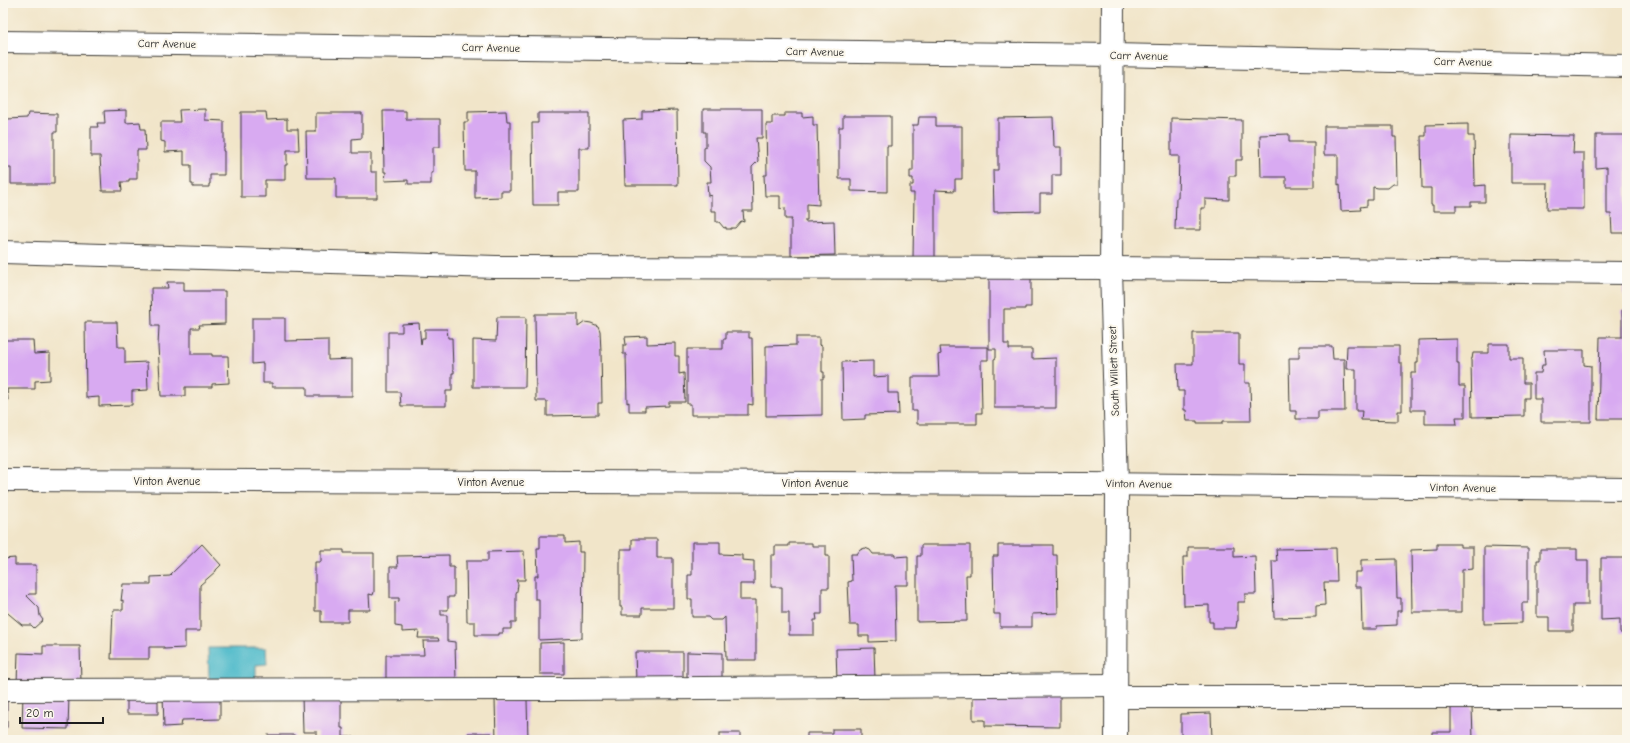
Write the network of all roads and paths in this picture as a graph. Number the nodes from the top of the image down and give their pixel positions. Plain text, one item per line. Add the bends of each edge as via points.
1 (1113, 3) edge
2 (3, 42) edge
3 (1114, 55) junction
4 (1627, 66) edge
5 (3, 252) edge
6 (1112, 268) junction
7 (1627, 273) edge
8 (3, 480) edge
9 (1117, 484) junction
10 (1627, 489) edge
11 (3, 690) edge
12 (1116, 691) junction
13 (1627, 697) edge
14 (1116, 740) edge

1 - 3 street, South Willett Street
2 - 3 street, Carr Avenue
3 - 4 street, Carr Avenue
3 - 6 street, South Willett Street
5 - 6 street via 496,267
6 - 7 street
6 - 9 street, South Willett Street
8 - 9 street, Vinton Avenue
9 - 10 street, Vinton Avenue
9 - 12 street, South Willett Street
11 - 12 street
12 - 13 street
12 - 14 street, South Willett Street

